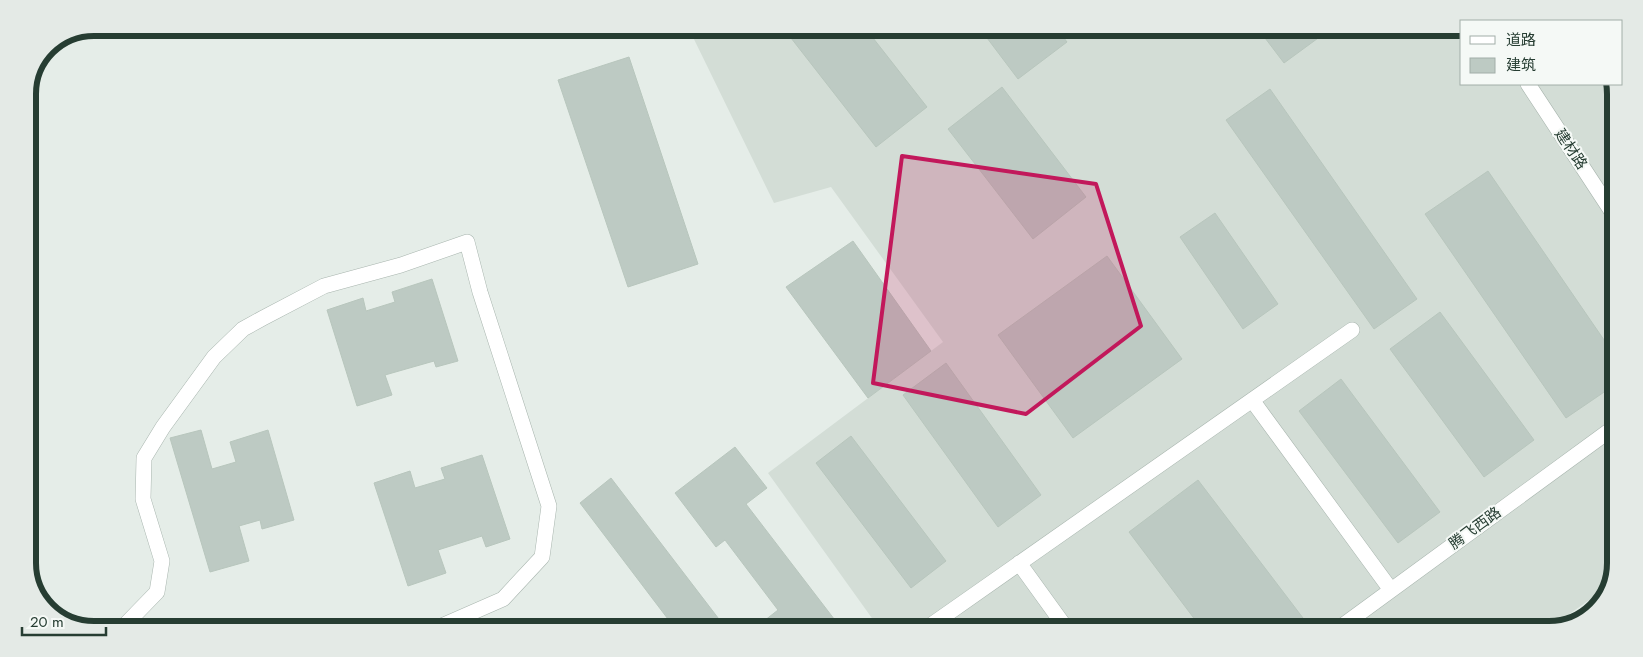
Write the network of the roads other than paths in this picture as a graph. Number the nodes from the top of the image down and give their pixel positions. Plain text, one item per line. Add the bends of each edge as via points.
1 (1529, 85) edge
2 (1607, 204) edge
3 (1352, 330) dead end
4 (1252, 400) junction
5 (1607, 432) edge
6 (1020, 563) junction
7 (1391, 590) junction
8 (129, 621) edge
9 (453, 621) edge
10 (937, 621) edge
11 (1061, 621) edge
12 (1349, 621) edge

1 - 2 street, 建材路
3 - 4 street
4 - 6 street
4 - 7 street
5 - 7 street, 腾飞西路
6 - 10 street
6 - 11 street
7 - 12 street, 腾飞西路
8 - 9 street via 157,592 162,561 143,499 144,458 214,357 243,329 324,286 401,265 467,242 549,506 542,557 503,599

